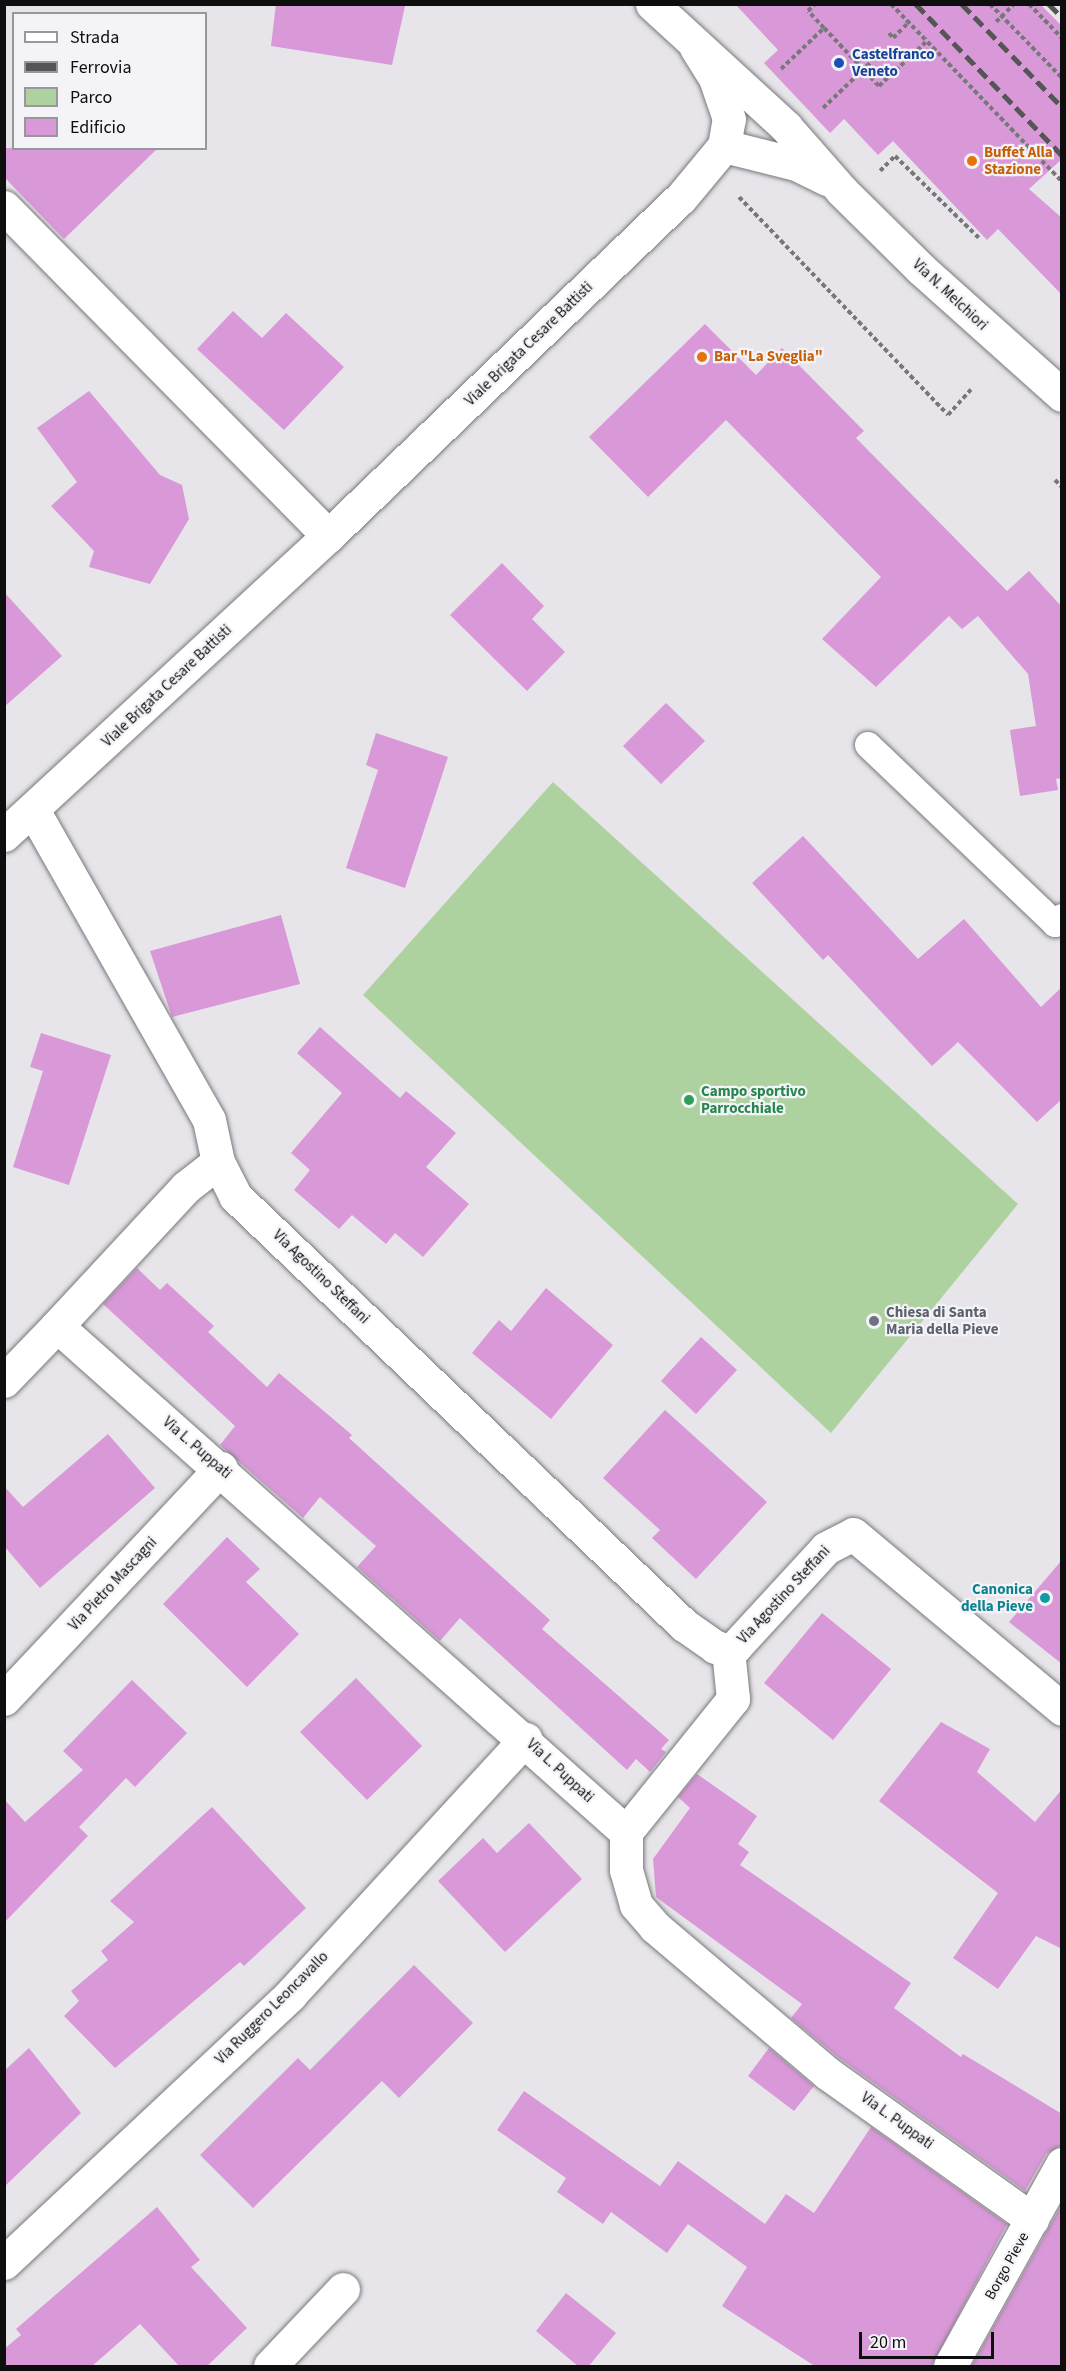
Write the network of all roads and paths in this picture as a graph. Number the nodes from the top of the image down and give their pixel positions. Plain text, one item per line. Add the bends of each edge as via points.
1 (652, 4) edge
2 (815, 4) edge
3 (891, 4) edge
4 (990, 4) edge
5 (1014, 4) edge
6 (1029, 4) edge
7 (1002, 17) junction
8 (996, 22) dead end
9 (908, 23) junction
10 (824, 28) junction
11 (889, 33) dead end
12 (1062, 38) edge
13 (926, 42) junction
14 (696, 48) junction
15 (872, 61) dead end
16 (864, 69) junction
17 (781, 70) dead end
18 (1062, 78) edge
19 (820, 110) dead end
20 (723, 146) junction
21 (877, 174) dead end
22 (1062, 182) edge
23 (842, 191) junction
24 (739, 197) dead end
25 (4, 207) edge
26 (979, 238) dead end
27 (972, 388) dead end
28 (1062, 395) edge
29 (1055, 480) dead end
30 (1062, 487) edge
31 (328, 536) junction
32 (868, 745) dead end
33 (33, 810) junction
34 (4, 836) edge
35 (1062, 917) edge
36 (218, 1162) junction
37 (57, 1326) junction
38 (4, 1381) edge
39 (221, 1468) junction
40 (728, 1650) junction
41 (4, 1699) edge
42 (1062, 1709) edge
43 (525, 1739) junction
44 (626, 1832) junction
45 (1062, 2164) edge
46 (1032, 2219) junction
47 (4, 2263) edge
48 (343, 2289) dead end
49 (270, 2367) edge
50 (950, 2367) edge

1 - 14 street, Via N. Melchiori
2 - 10 path via 808,11
3 - 9 path
4 - 7 path
5 - 7 path
6 - 12 path
7 - 8 path
7 - 18 path
9 - 11 path via 893,38
9 - 13 path
10 - 16 path
10 - 17 path
13 - 16 path via 879,86
13 - 22 path
14 - 20 street, Via N. Melchiori via 725,100 729,119
14 - 23 street, Via N. Melchiori via 786,127
15 - 16 path
16 - 19 path
20 - 23 street, Via N. Melchiori via 796,164
20 - 31 street, Viale Brigata Cesare Battisti via 680,199
21 - 26 path via 895,156
23 - 28 street, Via N. Melchiori via 921,269
24 - 27 path via 948,415
25 - 31 street
29 - 30 path
31 - 33 street, Viale Brigata Cesare Battisti
32 - 35 lane via 1055,924
33 - 34 street, Viale Brigata Cesare Battisti
33 - 36 street, Via Agostino Steffani via 208,1120
36 - 37 street via 186,1187
36 - 40 street, Via Agostino Steffani via 236,1196 675,1617 701,1640
37 - 38 street
37 - 39 street, Via L. Puppati
39 - 41 street, Via Pietro Mascagni
39 - 43 street, Via L. Puppati
40 - 42 street, Via Agostino Steffani via 743,1642 826,1548 853,1534
40 - 44 street, Via Agostino Steffani via 733,1699
43 - 44 street, Via L. Puppati
43 - 47 street, Via Ruggero Leoncavallo via 290,1995
44 - 46 street, Via L. Puppati via 626,1870 636,1905 655,1927 827,2073
45 - 46 street, Borgo Pieve
46 - 50 street, Borgo Pieve
48 - 49 street

